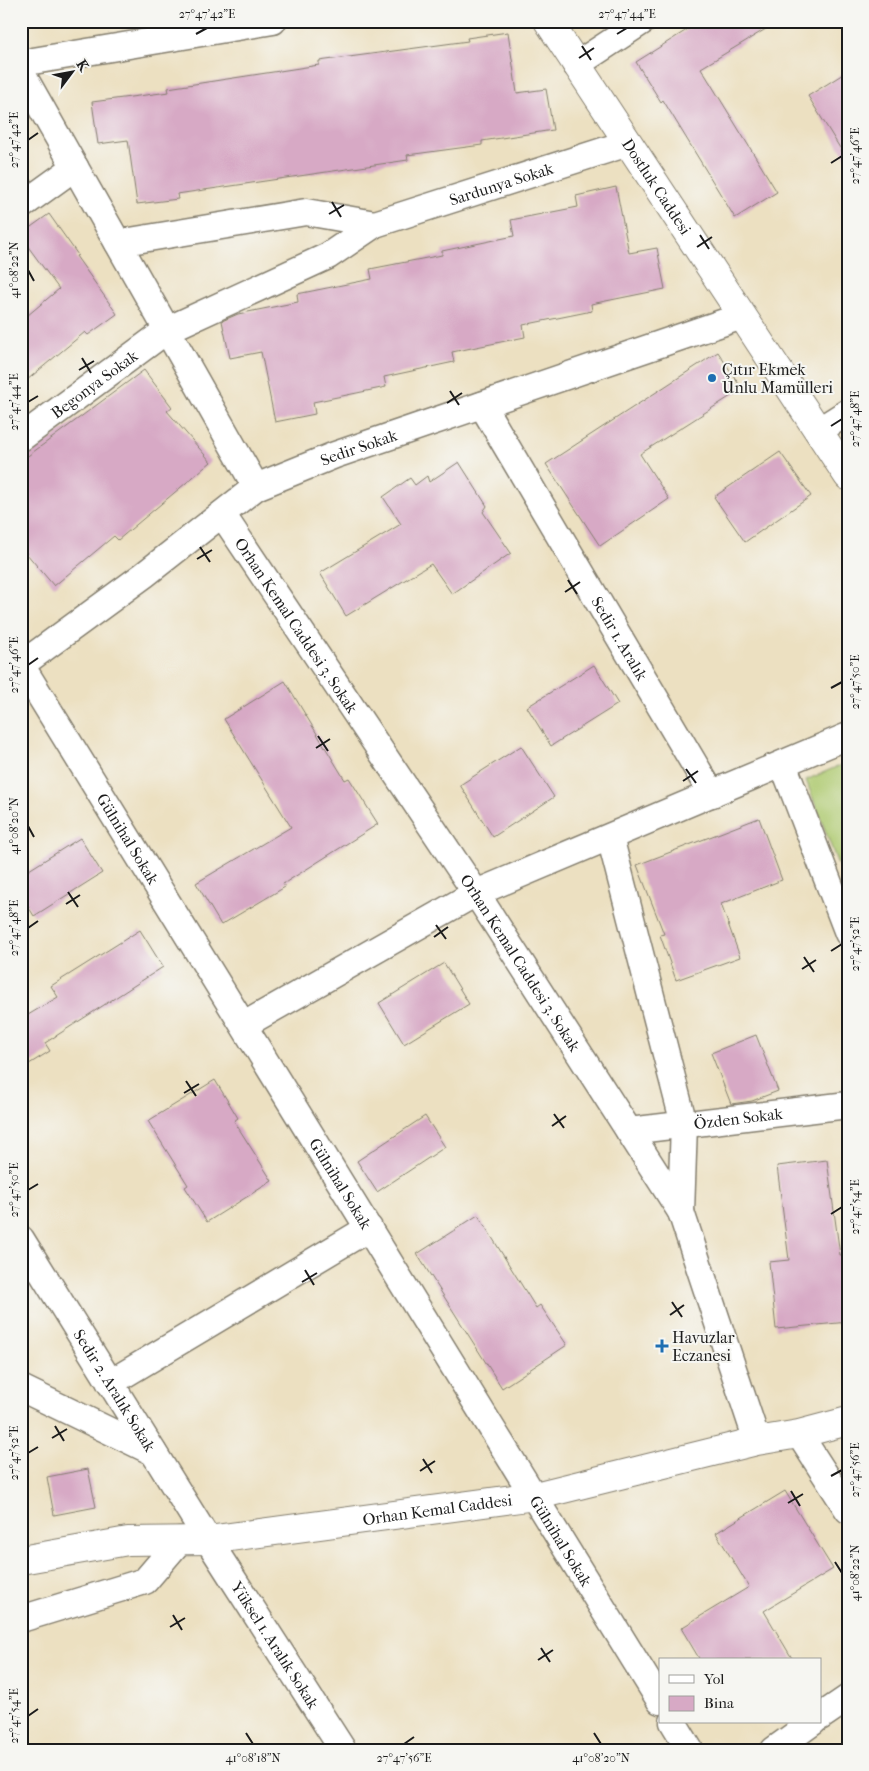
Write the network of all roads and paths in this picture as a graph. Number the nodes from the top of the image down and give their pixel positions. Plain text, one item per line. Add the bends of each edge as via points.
1 (273, 21) edge
2 (548, 21) edge
3 (643, 21) edge
4 (21, 63) edge
5 (576, 65) junction
6 (21, 72) edge
7 (628, 143) junction
8 (75, 167) junction
9 (21, 206) edge
10 (374, 224) junction
11 (118, 244) junction
12 (742, 316) junction
13 (167, 330) junction
14 (482, 405) junction
15 (848, 412) edge
16 (818, 431) junction
17 (21, 438) edge
18 (848, 476) edge
19 (256, 487) junction
20 (222, 514) junction
21 (21, 665) edge
22 (848, 736) edge
23 (783, 764) junction
24 (712, 794) junction
25 (610, 837) junction
26 (476, 893) junction
27 (848, 933) edge
28 (244, 1025) junction
29 (848, 1105) edge
30 (684, 1124) junction
31 (629, 1131) junction
32 (681, 1212) junction
33 (369, 1228) junction
34 (21, 1239) edge
35 (110, 1383) junction
36 (21, 1388) edge
37 (848, 1422) edge
38 (799, 1434) junction
39 (757, 1441) junction
40 (153, 1452) junction
41 (535, 1496) junction
42 (848, 1510) edge
43 (180, 1540) junction
44 (208, 1540) junction
45 (21, 1560) edge
46 (21, 1619) edge
47 (848, 1698) edge
48 (659, 1699) edge
49 (822, 1717) edge
50 (674, 1724) edge
51 (810, 1724) edge
52 (343, 1750) edge
53 (690, 1750) edge
54 (774, 1750) edge

1 - 4 street
2 - 5 street, Dostluk Caddesi
3 - 5 street
5 - 7 street, Dostluk Caddesi
6 - 8 street
7 - 10 street, Sardunya Sokak
7 - 12 street, Dostluk Caddesi
8 - 9 street
8 - 11 street
10 - 11 street, Sardunya Sokak via 306,212
10 - 13 street, Sardunya Sokak via 328,256
11 - 13 street
12 - 14 street, Sedir Sokak
12 - 16 street, Dostluk Caddesi
13 - 17 street, Begonya Sokak
13 - 19 street
14 - 19 street, Sedir Sokak via 335,455
14 - 24 street, Sedir 1. Aralık
15 - 16 street
16 - 18 street, Dostluk Caddesi
19 - 20 street, Sedir Sokak
20 - 21 street, Sedir Sokak
20 - 26 street, Orhan Kemal Caddesi 3. Sokak
21 - 28 street, Gülnihal Sokak
22 - 23 street
23 - 24 street
23 - 27 street
24 - 25 street
25 - 26 street
25 - 30 street
26 - 28 street
26 - 31 street, Orhan Kemal Caddesi 3. Sokak
28 - 33 street, Gülnihal Sokak
29 - 30 street, Özden Sokak
30 - 31 street, Özden Sokak
30 - 32 street
31 - 32 street, Orhan Kemal Caddesi 3. Sokak
32 - 39 street, Orhan Kemal Caddesi 3. Sokak
33 - 35 street
33 - 41 street, Gülnihal Sokak
34 - 35 street, Sedir 2. Aralık Sokak
35 - 40 street, Sedir 2. Aralık Sokak
36 - 40 street
37 - 38 street, Orhan Kemal Caddesi
38 - 39 street, Orhan Kemal Caddesi
38 - 42 street
39 - 41 street, Orhan Kemal Caddesi
40 - 44 street, Sedir 2. Aralık Sokak
41 - 44 street, Orhan Kemal Caddesi
41 - 48 street, Gülnihal Sokak
43 - 44 street, Orhan Kemal Caddesi
43 - 45 street, Orhan Kemal Caddesi via 128,1541
43 - 46 street via 145,1581
44 - 52 street, Yüksel 1. Aralık Sokak
47 - 49 street
50 - 53 street
51 - 54 street

